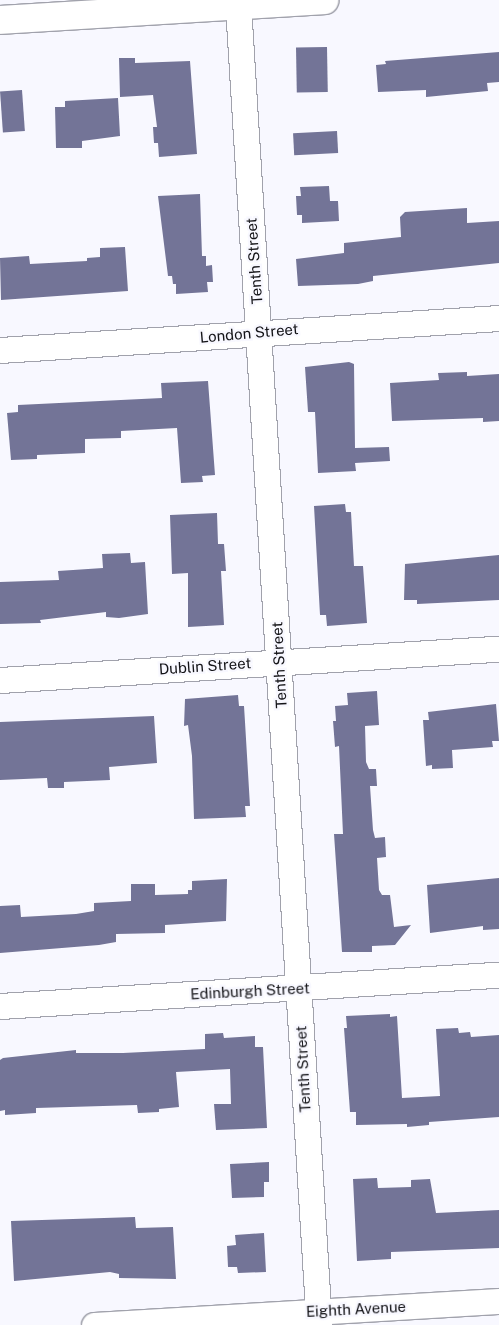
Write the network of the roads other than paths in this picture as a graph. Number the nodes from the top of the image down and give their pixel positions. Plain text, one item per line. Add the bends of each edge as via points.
1 (324, 0) edge
2 (238, 5) junction
3 (0, 20) edge
4 (499, 318) edge
5 (258, 332) junction
6 (0, 350) edge
7 (499, 649) edge
8 (278, 663) junction
9 (0, 680) edge
10 (499, 976) edge
11 (298, 988) junction
12 (0, 1006) edge
13 (499, 1301) edge
14 (318, 1318) edge
15 (94, 1325) edge

1 - 2 main road
2 - 3 main road
2 - 5 street, Tenth Street
4 - 5 street, London Street
5 - 6 street, London Street
5 - 8 street, Tenth Street
7 - 8 street, Dublin Street
8 - 9 street, Dublin Street
8 - 11 street, Tenth Street
10 - 11 street, Edinburgh Street
11 - 12 street, Edinburgh Street
11 - 14 street, Tenth Street
13 - 14 street, Eighth Avenue
14 - 15 street, Eighth Avenue

